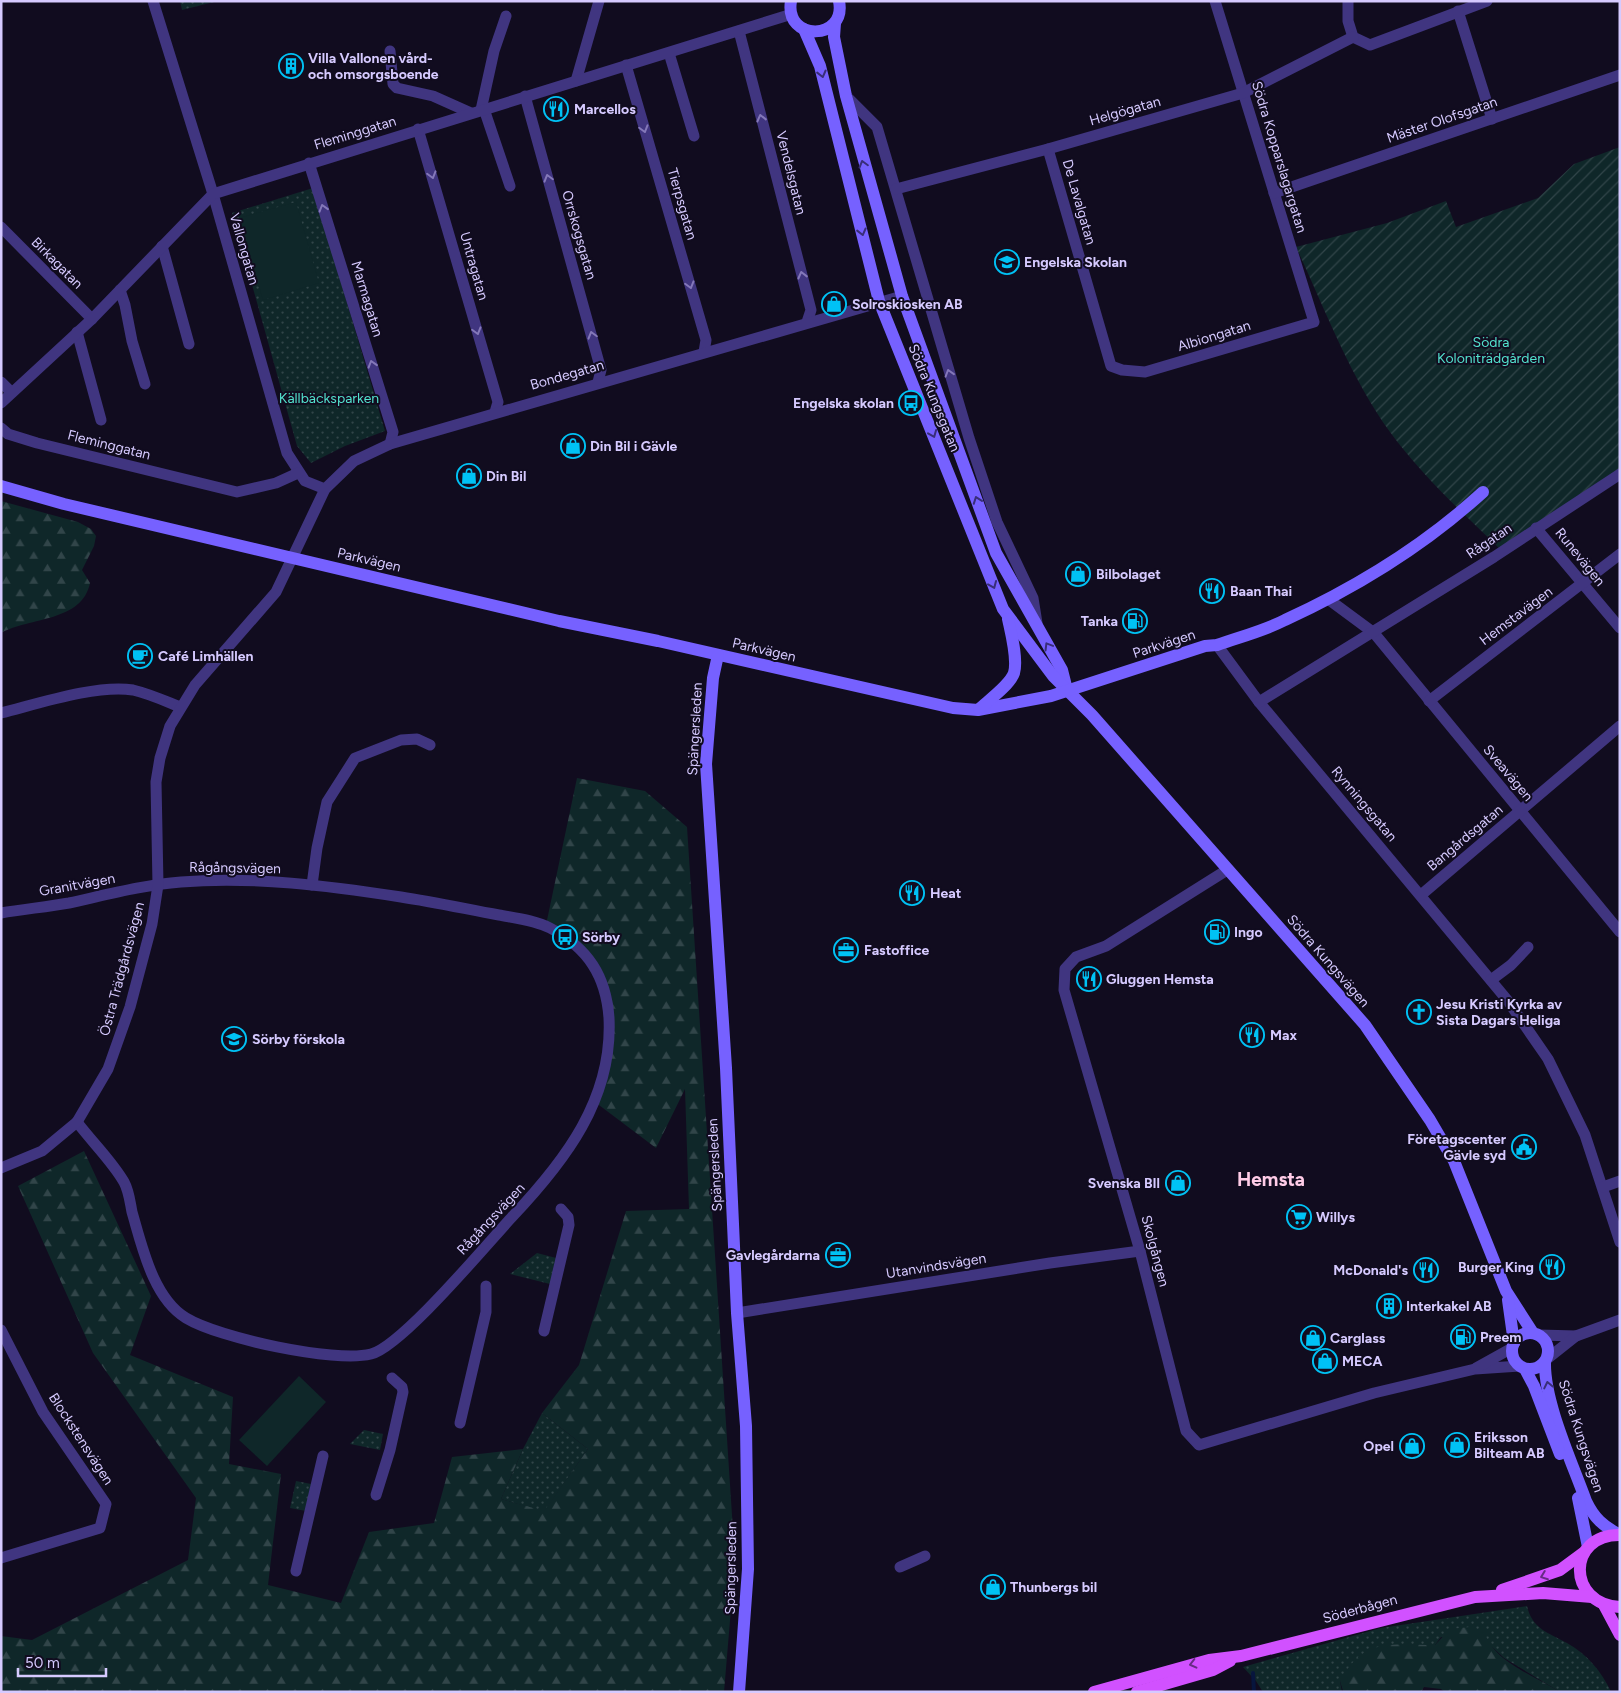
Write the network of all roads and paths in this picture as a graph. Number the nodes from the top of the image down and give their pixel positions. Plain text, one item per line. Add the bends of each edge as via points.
1 (153, 1) edge
2 (599, 1) edge
3 (791, 1) edge
4 (839, 1) edge
5 (1215, 1) edge
6 (1348, 1) edge
7 (1487, 1) edge
8 (1458, 11) junction
9 (792, 14) junction
10 (506, 16) dead end
11 (835, 23) junction
12 (804, 29) junction
13 (739, 31) junction
14 (1353, 38) junction
15 (390, 51) dead end
16 (670, 53) junction
17 (626, 65) junction
18 (1620, 75) edge
19 (576, 81) junction
20 (1243, 93) junction
21 (525, 96) junction
22 (846, 96) junction
23 (479, 110) junction
24 (1492, 119) junction
25 (418, 129) junction
26 (694, 136) dead end
27 (1048, 150) junction
28 (309, 163) junction
29 (510, 186) dead end
30 (896, 189) junction
31 (1274, 193) junction
32 (213, 194) junction
33 (1, 227) edge
34 (162, 246) junction
35 (120, 290) junction
36 (902, 296) junction
37 (879, 301) junction
38 (92, 319) junction
39 (807, 322) junction
40 (1314, 322) joint
41 (77, 332) junction
42 (189, 344) dead end
43 (704, 352) junction
44 (1122, 370) joint
45 (1, 382) edge
46 (598, 382) junction
47 (145, 384) dead end
48 (11, 392) junction
49 (1, 403) edge
50 (495, 412) junction
51 (101, 420) dead end
52 (1, 428) edge
53 (390, 444) junction
54 (298, 473) junction
55 (1620, 474) edge
56 (1, 486) edge
57 (325, 489) junction
58 (1483, 492) dead end
59 (1536, 528) junction
60 (1620, 554) edge
61 (293, 558) junction
62 (1582, 584) junction
63 (1328, 599) junction
64 (1008, 616) junction
65 (1620, 628) edge
66 (1038, 630) junction
67 (1374, 633) junction
68 (1217, 645) junction
69 (718, 655) junction
70 (1067, 690) junction
71 (1429, 701) junction
72 (1259, 702) junction
73 (180, 707) junction
74 (978, 710) junction
75 (1, 713) edge
76 (1620, 726) edge
77 (430, 745) dead end
78 (1520, 811) junction
79 (1227, 870) junction
80 (158, 884) junction
81 (312, 885) junction
82 (1421, 894) junction
83 (1, 913) edge
84 (1620, 932) edge
85 (1528, 947) dead end
86 (1491, 980) junction
87 (77, 1122) junction
88 (1, 1168) edge
89 (1620, 1181) edge
90 (1603, 1187) junction
91 (561, 1209) dead end
92 (1620, 1242) edge
93 (1140, 1251) junction
94 (486, 1286) dead end
95 (1506, 1291) junction
96 (737, 1313) junction
97 (1620, 1320) edge
98 (1, 1330) edge
99 (544, 1330) dead end
100 (1536, 1334) junction
101 (1576, 1336) junction
102 (1513, 1345) junction
103 (1546, 1360) junction
104 (1522, 1367) junction
105 (1475, 1369) junction
106 (392, 1378) dead end
107 (460, 1423) dead end
108 (323, 1456) dead end
109 (376, 1496) dead end
110 (1620, 1535) edge
111 (1587, 1549) junction
112 (925, 1556) dead end
113 (1, 1558) edge
114 (900, 1567) dead end
115 (296, 1571) dead end
116 (1488, 1595) junction
117 (1592, 1598) junction
118 (1604, 1605) junction
119 (1620, 1607) edge
120 (1620, 1635) edge
121 (1241, 1656) junction
122 (742, 1674) junction
123 (739, 1692) edge
124 (744, 1692) edge
125 (1094, 1692) edge
126 (1137, 1692) edge

1 - 32 street, Vallongatan
2 - 19 street
3 - 9 main road
4 - 11 main road, Södra Kungsgatan
5 - 20 street, Södra Kopparslagargatan
6 - 14 street via 1348,21
7 - 8 street
8 - 14 street via 1370,45
8 - 24 street
9 - 12 main road, Södra Kungsgatan
9 - 13 street, Fleminggatan
10 - 23 street
11 - 12 main road via 823,31
11 - 22 main road, Södra Kungsgatan via 834,38
12 -> 37 main road, Södra Kungsgatan via 820,66
13 - 16 street, Fleminggatan
39 -> 13 street, Vendelsgatan via 811,310
14 - 20 street, Helgögatan
15 - 23 street via 393,84 397,88
16 - 17 street, Fleminggatan
16 - 26 street
17 - 19 street, Fleminggatan
17 -> 43 street, Tierpsgatan via 706,340
18 - 24 street, Mäster Olofsgatan
19 - 21 street, Fleminggatan
20 - 27 street, Helgögatan
20 - 31 street, Södra Kopparslagargatan
21 - 23 street, Fleminggatan
46 -> 21 street, Orrskogsgatan via 602,370
22 - 30 street, Södra Kungsgatan via 877,127
36 -> 22 main road, Södra Kungsgatan
23 - 25 street, Fleminggatan
23 - 29 street
24 - 31 street, Mäster Olofsgatan
25 - 28 street, Fleminggatan
25 -> 50 street, Untragatan via 498,402
27 - 30 street, Helgögatan
27 - 44 street, De Lavalgatan via 1106,353 1111,366
28 - 32 street, Fleminggatan
53 -> 28 street, Marmagatan via 393,432
66 -> 30 street, Södra Kungsgatan via 1033,598 998,522 969,438
31 - 40 street, Södra Kopparslagargatan
32 - 34 street, Fleminggatan
32 - 54 street, Vallongatan via 287,453
33 - 38 street, Birkagatan
34 - 35 street, Fleminggatan
34 - 42 street
35 - 38 street, Fleminggatan
35 - 47 street
36 - 37 street, Bondegatan
66 -> 36 main road, Södra Kungsgatan via 996,553
37 - 39 street, Bondegatan
37 -> 64 main road, Södra Kungsgatan
38 - 41 street, Fleminggatan
39 - 43 street, Bondegatan
40 - 44 street, Albiongatan via 1146,372
41 - 48 street, Fleminggatan
41 - 51 street
43 - 46 street, Bondegatan
45 - 48 street
46 - 50 street, Bondegatan
48 - 49 street, Fleminggatan
50 - 53 street, Bondegatan
52 - 54 street, Fleminggatan via 8,434 37,443 237,492 276,483
53 - 57 street, Bondegatan via 354,462
54 - 57 street, Vallongatan via 305,481
55 - 59 street, Rågatan
56 - 61 main road, Parkvägen
57 - 61 street, Bondegatan
58 - 63 main road, Parkvägen via 1369,577
59 - 62 street, Runevägen
59 - 67 street, Rågatan
60 - 62 street, Hemstavägen
61 - 69 main road, Parkvägen
61 - 73 street, Östra Trädgårdsvägen via 276,592
62 - 65 street, Runevägen
62 - 71 street, Hemstavägen
63 - 67 street
63 - 68 main road, Parkvägen via 1284,621
64 - 70 main road, Södra Kungsgatan
64 - 74 main road via 1014,673 1000,691
70 -> 66 main road, Södra Kungsgatan via 1062,670
67 - 71 street, Sveavägen
67 - 72 street, Rågatan
68 - 70 main road, Parkvägen
68 - 72 street, Rynningsgatan
69 - 74 main road, Parkvägen via 925,703
69 - 96 main road, Spängersleden via 706,764 726,1068
70 - 74 main road, Parkvägen
70 - 79 main road, Södra Kungsvägen
71 - 78 street, Sveavägen
72 - 82 street, Rynningsgatan
73 - 75 street via 148,694 117,689
73 - 80 street, Östra Trädgårdsvägen via 170,726 156,782
76 - 78 street, Bangårdsgatan
77 - 81 street via 416,739 401,740 355,758 327,802
78 - 82 street, Bangårdsgatan
78 - 84 street, Sveavägen
79 - 93 street, Skolgången via 1106,946 1076,957 1065,969 1064,990
79 - 95 main road, Södra Kungsvägen via 1365,1025 1430,1120 1454,1161
80 - 81 street, Rågångsvägen via 208,881
80 - 83 street, Granitvägen via 64,904
80 - 87 street, Östra Trädgårdsvägen via 152,924 130,1007 108,1069
81 - 87 street, Rågångsvägen via 414,899 546,925 588,958 604,985 610,1046 597,1095 578,1133 548,1179 424,1313 398,1338 376,1353 367,1355 315,1353 247,1341 185,1318 167,1299 154,1278 125,1184
82 - 86 street, Rynningsgatan
85 - 86 street
86 - 90 street, Rynningsgatan via 1557,1074 1586,1135
87 - 88 street, Östra Trädgårdsvägen via 42,1150
89 - 90 street
90 - 92 street, Rynningsgatan
91 - 99 street via 568,1217 569,1225
93 - 96 street, Utanvindsvägen
93 - 105 street, Skolgången via 1186,1431 1199,1446 1374,1393
94 - 107 street via 486,1312
95 - 100 main road, Södra Kungsvägen
95 - 102 main road, Södra Kungsvägen via 1514,1330
96 - 122 main road, Spängersleden via 746,1426 748,1569
97 - 101 street
98 - 113 street, Blockstensvägen via 43,1412 106,1504 100,1528
100 - 101 street
100 - 102 main road via 1522,1335
100 - 103 main road via 1548,1344
101 - 103 street
102 - 104 main road via 1514,1359
102 - 105 street, Skolgången
103 - 104 main road via 1535,1369
110 -> 103 main road, Södra Kungsvägen via 1603,1526 1586,1501 1552,1405 1545,1373
104 - 105 street, Skolgången
104 - 111 main road, Södra Kungsvägen via 1534,1386 1579,1502
106 - 109 street via 403,1392
108 - 115 street
110 - 111 main road, Söderbågen via 1602,1537
111 -> 116 main road, Söderbågen via 1560,1570
111 - 117 main road via 1579,1574
112 - 114 street
116 - 117 main road, Söderbågen via 1543,1593
116 - 121 main road, Söderbågen
117 - 118 main road
118 - 119 main road
118 - 120 main road
121 -> 125 main road, Söderbågen via 1209,1660
121 - 126 main road, Söderbågen via 1213,1670
122 - 123 main road, Spängersleden
122 - 124 main road, Spängersleden

